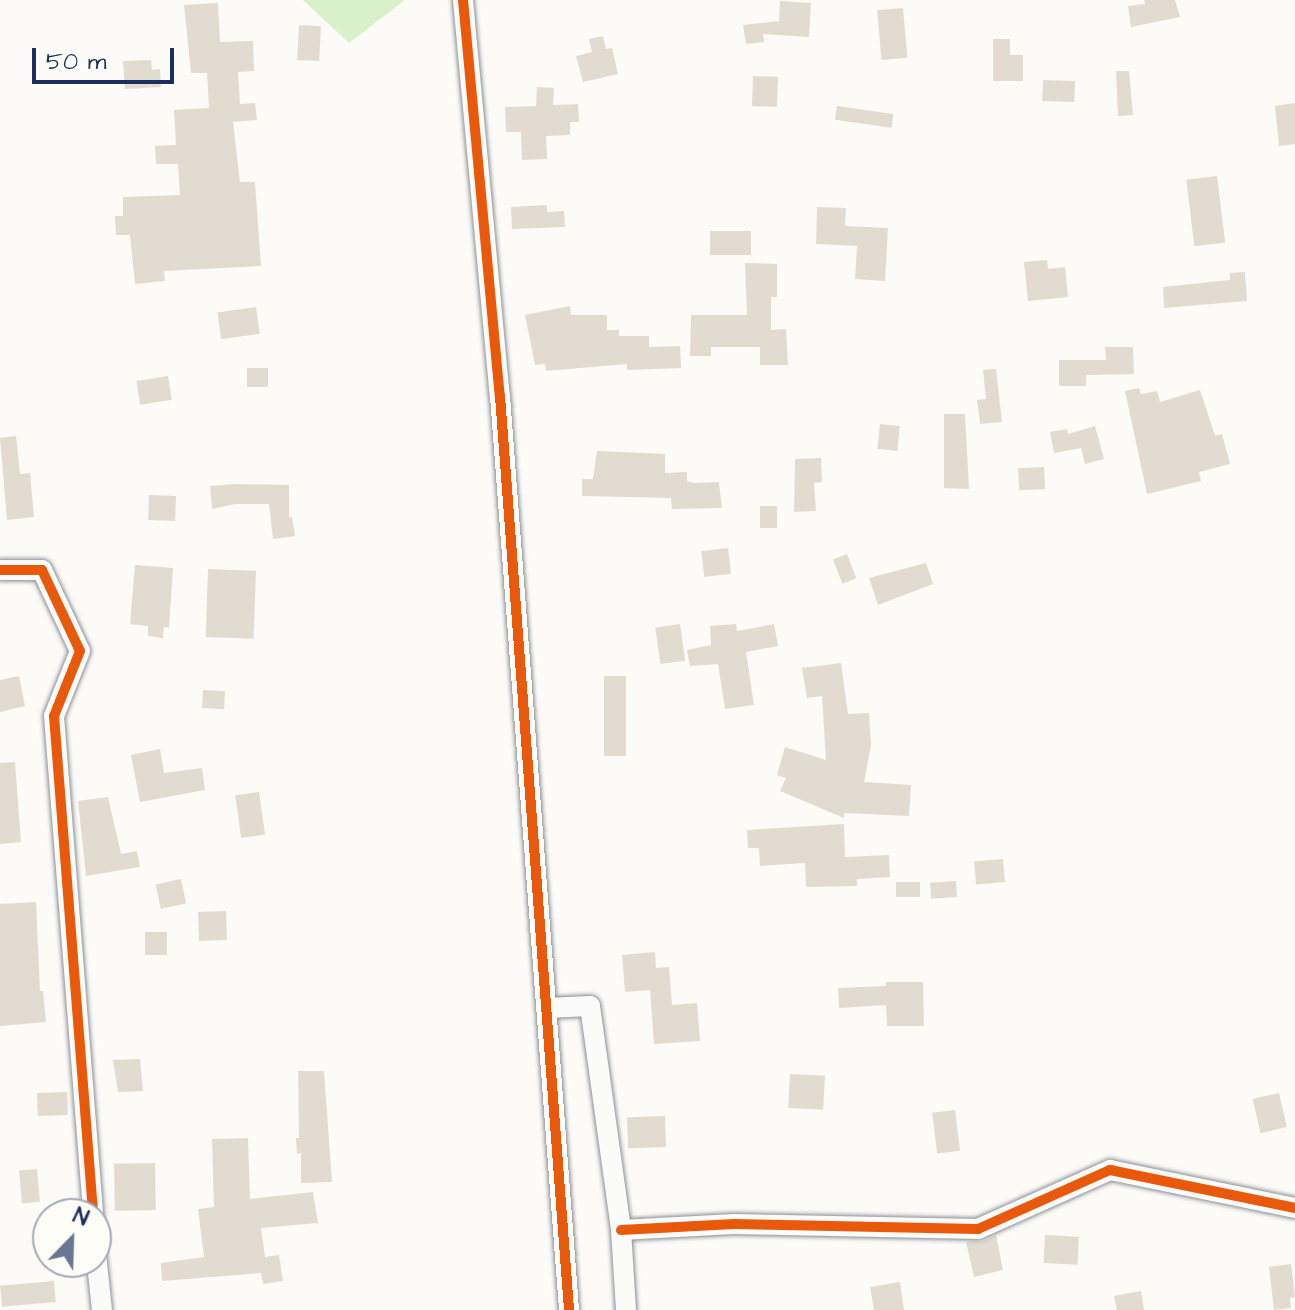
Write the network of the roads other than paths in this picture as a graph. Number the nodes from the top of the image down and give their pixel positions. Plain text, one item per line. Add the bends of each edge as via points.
1 (463, 0) edge
2 (0, 570) edge
3 (546, 1008) junction
4 (92, 1198) edge
5 (1295, 1208) edge
6 (621, 1230) junction
7 (99, 1278) edge
8 (102, 1310) edge
9 (569, 1310) edge
10 (626, 1310) edge

1 - 3 street via 500,396
2 - 4 street via 42,570 80,651 54,716
3 - 6 street via 590,1006
3 - 9 street
5 - 6 street via 1110,1170 978,1229 734,1224
6 - 10 street
7 - 8 street

